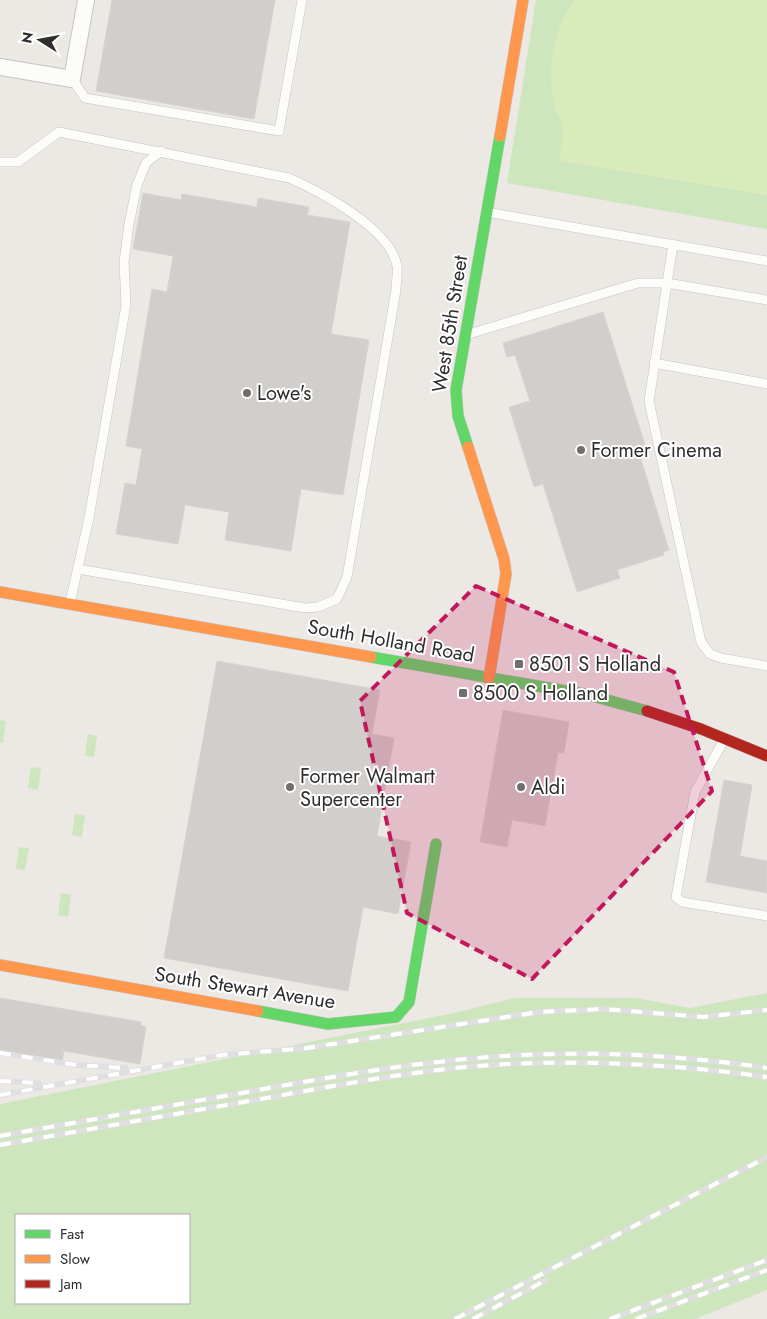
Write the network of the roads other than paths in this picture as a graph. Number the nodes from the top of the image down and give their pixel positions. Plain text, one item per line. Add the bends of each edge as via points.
1 (86, 0) edge
2 (302, 0) edge
3 (523, 0) edge
4 (0, 66) edge
5 (72, 79) junction
6 (161, 151) junction
7 (0, 162) edge
8 (486, 212) junction
9 (673, 244) junction
10 (767, 261) edge
11 (667, 283) junction
12 (767, 300) edge
13 (465, 336) junction
14 (654, 363) junction
15 (767, 384) edge
16 (78, 569) junction
17 (0, 592) edge
18 (70, 604) junction
19 (767, 666) edge
20 (489, 678) junction
21 (726, 738) junction
22 (767, 756) edge
23 (436, 844) dead end
24 (767, 916) edge
25 (0, 964) edge

1 - 5 street
2 - 5 lane via 279,131 85,98
3 - 8 street, West 85th Street
4 - 5 street
6 - 7 lane via 59,132 18,162
6 - 16 lane via 146,163 137,185 129,224 124,262 126,305
6 - 16 lane via 289,178 345,207 390,249 397,266 396,290 347,576 337,599 318,607 305,608
8 - 9 lane
8 - 13 street, West 85th Street
9 - 10 lane
9 - 11 lane
11 - 12 lane
11 - 13 lane via 638,283
11 - 14 lane
13 - 20 street, West 85th Street via 456,390 458,416 504,558 506,574
14 - 15 lane
14 - 19 lane via 649,401 701,642 710,654
16 - 18 lane
17 - 18 street, South Holland Road
18 - 20 street, South Holland Road
20 - 21 street, South Holland Road via 634,706
21 - 22 street, South Holland Road
21 - 24 lane via 695,792 676,897 682,902
23 - 25 street, South Stewart Avenue via 409,1002 396,1017 328,1024

